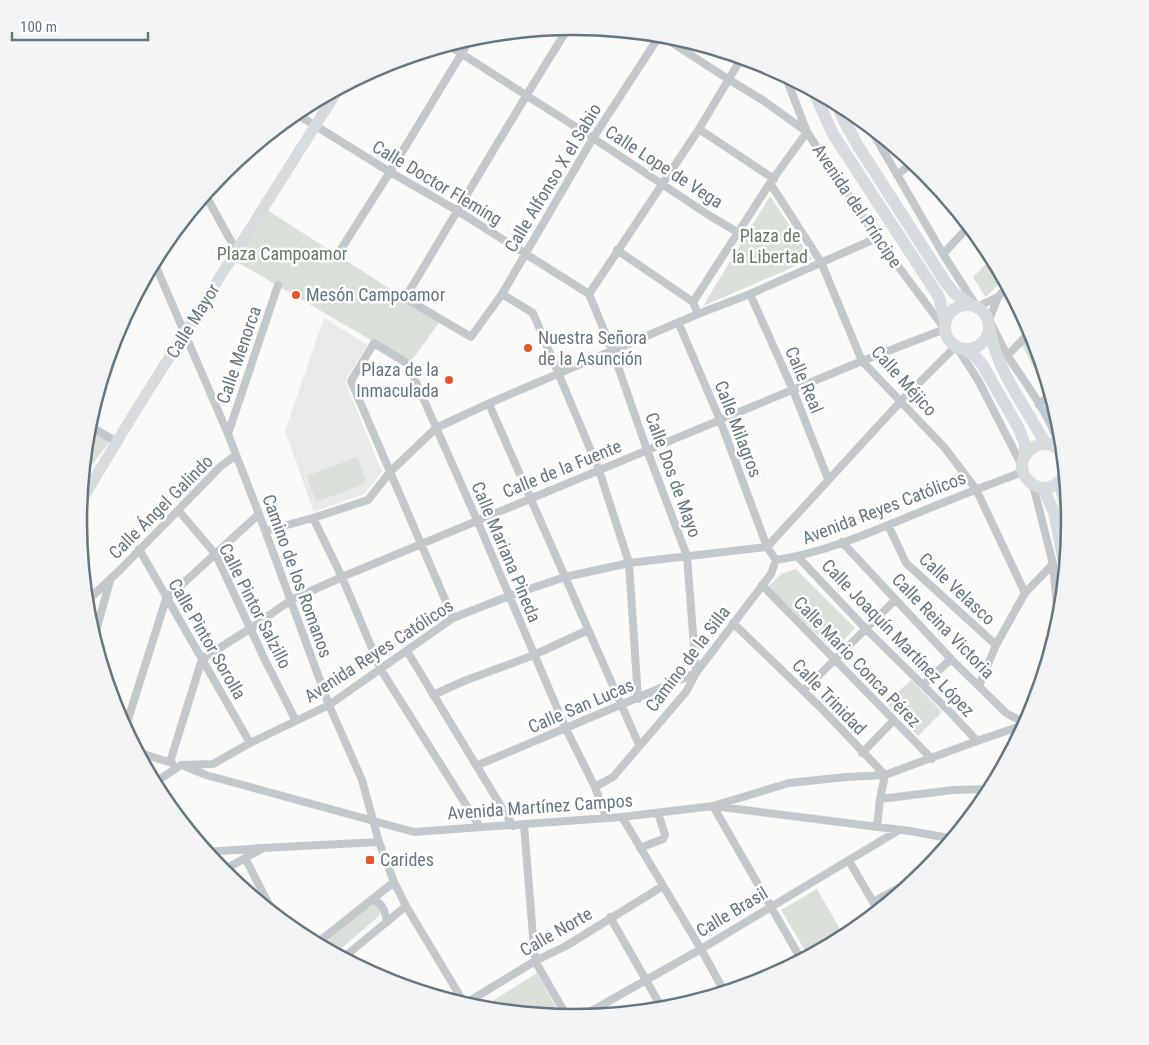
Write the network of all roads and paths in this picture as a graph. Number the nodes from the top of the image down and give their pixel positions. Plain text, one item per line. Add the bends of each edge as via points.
1 (564, 35) edge
2 (656, 42) edge
3 (676, 46) edge
4 (466, 47) edge
5 (456, 50) edge
6 (462, 54) junction
7 (738, 64) edge
8 (728, 80) junction
9 (789, 84) edge
10 (526, 95) junction
11 (332, 100) edge
12 (817, 100) edge
13 (841, 115) edge
14 (303, 118) edge
15 (315, 126) junction
16 (699, 129) junction
17 (807, 132) junction
18 (594, 138) junction
19 (879, 142) edge
20 (907, 167) edge
21 (390, 172) junction
22 (897, 175) junction
23 (772, 181) junction
24 (662, 184) junction
25 (209, 200) edge
26 (458, 211) junction
27 (965, 231) edge
28 (739, 233) junction
29 (877, 238) junction
30 (617, 250) junction
31 (237, 252) junction
32 (338, 254) dead end
33 (524, 254) junction
34 (943, 254) junction
35 (821, 262) junction
36 (158, 270) edge
37 (278, 285) dead end
38 (1003, 291) edge
39 (502, 294) junction
40 (589, 294) junction
41 (750, 294) junction
42 (998, 297) junction
43 (693, 302) junction
44 (975, 306) junction
45 (698, 314) junction
46 (680, 324) junction
47 (989, 325) junction
48 (945, 326) junction
49 (185, 334) junction
50 (1025, 337) edge
51 (959, 347) junction
52 (613, 352) junction
53 (1008, 356) junction
54 (862, 361) junction
55 (558, 375) junction
56 (793, 390) junction
57 (1046, 398) edge
58 (901, 401) junction
59 (489, 404) junction
60 (1039, 405) junction
61 (720, 420) junction
62 (436, 428) junction
63 (96, 429) edge
64 (1054, 433) edge
65 (228, 434) junction
66 (117, 442) junction
67 (1046, 444) junction
68 (1056, 447) edge
69 (647, 450) junction
70 (236, 455) junction
71 (1023, 465) junction
72 (599, 470) junction
73 (390, 472) junction
74 (828, 479) junction
75 (1060, 480) edge
76 (1038, 487) junction
77 (976, 489) junction
78 (88, 490) edge
79 (531, 499) junction
80 (179, 511) junction
81 (259, 514) junction
82 (313, 518) junction
83 (477, 520) junction
84 (888, 525) junction
85 (265, 531) junction
86 (842, 542) junction
87 (422, 544) junction
88 (767, 547) junction
89 (1061, 548) edge
90 (140, 550) junction
91 (216, 555) junction
92 (687, 556) junction
93 (798, 557) junction
94 (776, 560) junction
95 (629, 563) junction
96 (1053, 564) junction
97 (342, 577) junction
98 (565, 577) junction
99 (110, 580) junction
100 (762, 585) junction
101 (1025, 593) junction
102 (93, 596) edge
103 (509, 596) junction
104 (1056, 598) edge
105 (166, 599) junction
106 (291, 600) junction
107 (895, 600) junction
108 (453, 618) junction
109 (733, 623) junction
110 (98, 625) edge
111 (251, 628) junction
112 (865, 628) junction
113 (588, 630) junction
114 (996, 645) junction
115 (407, 651) junction
116 (534, 655) junction
117 (202, 659) junction
118 (951, 659) junction
119 (834, 660) junction
120 (380, 670) junction
121 (696, 673) junction
122 (923, 684) junction
123 (980, 686) junction
124 (803, 691) junction
125 (433, 695) junction
126 (638, 699) junction
127 (328, 705) junction
128 (622, 705) junction
129 (128, 719) edge
130 (1020, 720) edge
131 (296, 721) junction
132 (893, 721) junction
133 (1017, 727) edge
134 (566, 729) junction
135 (977, 741) junction
136 (250, 743) junction
137 (639, 746) junction
138 (862, 752) junction
139 (146, 755) edge
140 (932, 759) junction
141 (170, 762) junction
142 (181, 765) junction
143 (478, 765) junction
144 (885, 775) junction
145 (160, 779) edge
146 (595, 787) junction
147 (982, 789) edge
148 (880, 799) junction
149 (713, 806) junction
150 (658, 813) junction
151 (622, 817) junction
152 (606, 818) junction
153 (373, 822) junction
154 (524, 825) junction
155 (513, 826) junction
156 (480, 827) junction
157 (877, 827) junction
158 (900, 830) junction
159 (946, 838) edge
160 (378, 842) junction
161 (263, 848) junction
162 (640, 848) junction
163 (215, 851) edge
164 (245, 858) junction
165 (849, 861) junction
166 (230, 867) edge
167 (394, 882) junction
168 (663, 886) junction
169 (893, 891) edge
170 (372, 899) junction
171 (267, 900) edge
172 (873, 902) junction
173 (406, 906) junction
174 (771, 906) junction
175 (875, 906) edge
176 (610, 918) junction
177 (387, 922) junction
178 (322, 939) edge
179 (701, 949) junction
180 (347, 954) edge
181 (799, 955) edge
182 (535, 961) junction
183 (646, 980) junction
184 (722, 987) edge
185 (460, 996) edge
186 (474, 1000) edge
187 (659, 1003) edge
188 (594, 1009) edge
189 (563, 1010) edge

1 - 10 street
2 - 18 street, Calle Alfonso X el Sabio
3 - 8 street
4 - 6 street
5 - 6 street, Calle Lope de Vega
6 - 10 street, Calle Lope de Vega
6 - 21 street
7 - 8 street
8 - 16 street
8 - 17 street via 764,100
9 - 17 street, Avenida del Príncipe
10 - 18 street, Calle Lope de Vega
10 - 26 street
11 - 15 main road, Calle Mayor
12 - 48 main road, Avenida del Príncipe via 833,134 938,297
13 - 44 main road, Avenida del Príncipe via 946,283 955,294
14 - 15 street, Calle Doctor Fleming
15 - 21 street, Calle Doctor Fleming
15 - 31 main road, Calle Mayor
16 - 23 street
16 - 24 street
17 - 23 street
17 - 29 street, Avenida del Príncipe
18 - 24 street, Calle Lope de Vega
18 - 33 street, Calle Alfonso X el Sabio
19 - 22 street
20 - 22 street
21 - 26 street, Calle Doctor Fleming
21 - 32 street
22 - 34 street
23 - 28 street
23 - 35 street, Calle Méjico
24 - 28 street, Calle Lope de Vega
24 - 30 street
25 - 31 street
26 - 33 street, Calle Doctor Fleming
26 - 39 street, Calle Alfonso X el Sabio via 405,298 471,337
27 - 34 street
28 - 43 street
29 - 35 street
29 - 48 street, Avenida del Príncipe
30 - 40 street
30 - 43 street
31 - 49 main road, Calle Mayor
33 - 39 street, Calle Alfonso X el Sabio
33 - 40 street, Calle Doctor Fleming
34 - 44 street
35 - 41 street
35 - 54 street, Calle Méjico
36 - 49 street, Camino de los Romanos
37 - 65 street, Calle Menorca
38 - 42 street
39 - 55 street via 533,312
40 - 52 street, Calle Dos de Mayo
41 - 45 street
41 - 56 street, Calle Real
42 - 44 street
42 - 47 street
43 - 45 street
44 - 47 main road via 986,315
44 - 48 main road via 966,304 955,308 947,317
45 - 46 street
46 - 52 street
46 - 61 street, Calle Milagros
47 - 51 main road via 988,335 980,345 968,349
47 - 53 street
47 - 67 main road via 997,359
48 - 51 main road via 948,339
48 - 54 street, Calle de la Fuente
49 - 65 street, Camino de los Romanos
49 - 66 main road, Calle Mayor
50 - 53 street
51 - 58 street
51 - 71 main road via 982,364 1018,427 1025,444
52 - 55 street
52 - 69 street, Calle Dos de Mayo
53 - 60 street
54 - 56 street, Calle de la Fuente
54 - 58 street, Calle Méjico
55 - 59 street
55 - 72 street
56 - 61 street, Calle de la Fuente
56 - 74 street, Calle Real
57 - 60 street
58 - 74 street
58 - 77 street, Calle Méjico via 944,447
59 - 62 street
59 - 79 street
60 - 64 street
61 - 69 street, Calle de la Fuente
61 - 88 street, Calle Milagros
62 - 73 street
62 - 73 street, Calle Mariana Pineda via 408,364 374,343 351,381
62 - 83 street, Calle Mariana Pineda
63 - 66 street
65 - 70 street, Camino de los Romanos
66 - 78 main road, Calle Mayor
67 - 68 main road
67 - 71 main road via 1030,449
69 - 72 street, Calle de la Fuente
69 - 92 street, Calle Dos de Mayo
70 - 80 street, Calle Ángel Galindo
70 - 81 street, Camino de los Romanos
71 - 76 main road via 1029,482
71 - 77 street, Avenida Reyes Católicos
72 - 79 street, Calle de la Fuente
72 - 95 street
73 - 82 street via 368,500
73 - 87 street
74 - 88 street
75 - 76 main road via 1052,487
76 - 89 main road via 1054,512
76 - 96 street
77 - 84 street, Avenida Reyes Católicos
77 - 101 street, Calle Méjico
79 - 83 street, Calle de la Fuente
79 - 98 street
80 - 90 street, Calle Ángel Galindo
80 - 91 street, Calle Pintor Salzillo
81 - 85 street, Camino de los Romanos
81 - 91 street
82 - 85 street
82 - 97 street
83 - 87 street, Calle de la Fuente
83 - 103 street, Calle Mariana Pineda
84 - 86 street, Avenida Reyes Católicos
84 - 114 street, Calle Velasco via 906,563
85 - 106 street, Camino de los Romanos
86 - 93 street, Avenida Reyes Católicos
86 - 107 street, Calle Reina Victoria
87 - 97 street, Calle de la Fuente
87 - 108 street
88 - 92 street, Avenida Reyes Católicos
88 - 94 street
90 - 99 street, Calle Ángel Galindo
90 - 105 street, Calle Pintor Sorolla
91 - 105 street
91 - 111 street, Calle Pintor Salzillo
92 - 95 street, Avenida Reyes Católicos
92 - 121 street, Calle Dos de Mayo
93 - 94 street, Avenida Reyes Católicos
93 - 112 street, Calle Joaquín Martínez López
94 - 100 street, Camino de la Silla
95 - 98 street, Avenida Reyes Católicos
95 - 126 street
96 - 101 street
96 - 104 street
97 - 106 street, Calle de la Fuente
97 - 120 street
98 - 103 street, Avenida Reyes Católicos
98 - 113 street
99 - 102 street, Calle Ángel Galindo
99 - 110 street
100 - 109 street, Camino de la Silla
100 - 119 street, Calle Mario Conca Pérez
101 - 114 street
103 - 108 street, Avenida Reyes Católicos
103 - 116 street, Calle Mariana Pineda
105 - 117 street, Calle Pintor Sorolla
105 - 129 street
106 - 111 street, Calle de la Fuente
106 - 127 street, Camino de los Romanos
107 - 112 street
107 - 118 street, Calle Reina Victoria
108 - 115 street, Avenida Reyes Católicos
109 - 121 street, Camino de la Silla
109 - 124 street, Calle Trinidad
111 - 117 street, Calle de la Fuente
111 - 131 street, Calle Pintor Salzillo
112 - 119 street
112 - 122 street, Calle Joaquín Martínez López
113 - 116 street
113 - 128 street
114 - 123 street
115 - 120 street, Avenida Reyes Católicos
115 - 125 street
116 - 125 street
116 - 134 street, Calle Mariana Pineda
117 - 136 street, Calle Pintor Sorolla
117 - 141 street
118 - 122 street
118 - 123 street, Calle Reina Victoria
119 - 124 street
119 - 132 street, Calle Mario Conca Pérez
120 - 127 street, Avenida Reyes Católicos
120 - 156 street
121 - 126 street, Calle San Lucas
121 - 137 street, Camino de la Silla via 686,692
122 - 135 street, Calle Joaquín Martínez López
123 - 130 street, Calle Reina Victoria via 1006,713
124 - 138 street, Calle Trinidad
125 - 143 street
126 - 128 street, Calle San Lucas
127 - 131 street, Avenida Reyes Católicos
127 - 153 street, Camino de los Romanos via 362,780
128 - 134 street, Calle San Lucas
128 - 137 street
131 - 136 street, Avenida Reyes Católicos
132 - 138 street
132 - 140 street, Calle Mario Conca Pérez
133 - 135 street
134 - 143 street, Calle San Lucas
134 - 146 street, Calle Mariana Pineda
135 - 140 street
136 - 142 street, Avenida Reyes Católicos via 212,764
137 - 146 street, Camino de la Silla via 613,777
138 - 144 street, Calle Trinidad
139 - 141 street, Avenida Martínez Campos
140 - 144 street
141 - 142 street, Avenida Martínez Campos
142 - 145 street
142 - 153 street, Avenida Martínez Campos
143 - 155 street
144 - 148 street
144 - 149 street via 788,783
146 - 152 street
147 - 148 street
148 - 157 street
149 - 150 street, Avenida Martínez Campos
149 - 157 street, Avenida Martínez Campos
149 - 174 street
150 - 151 street, Avenida Martínez Campos
150 - 162 street via 665,835 663,839
151 - 152 street, Avenida Martínez Campos
151 - 162 street
152 - 154 street, Avenida Martínez Campos
153 - 156 street, Avenida Martínez Campos via 414,832
153 - 160 street, Camino de los Romanos
154 - 155 street, Avenida Martínez Campos
154 - 182 street
155 - 156 street, Avenida Martínez Campos
157 - 158 street, Avenida Martínez Campos
158 - 159 street, Avenida Martínez Campos
158 - 165 street, Calle Brasil
160 - 161 street
160 - 167 street, Camino de los Romanos
161 - 163 street
161 - 164 street
162 - 168 street
164 - 166 street
164 - 171 street
165 - 172 street
165 - 174 street, Calle Brasil
167 - 170 street
167 - 173 street, Camino de los Romanos
168 - 176 street, Calle Norte
168 - 179 street
169 - 172 street
170 - 177 street via 380,902
170 - 178 street
172 - 175 street
173 - 177 street
173 - 185 street, Camino de los Romanos
174 - 179 street, Calle Brasil
174 - 181 street
176 - 182 street, Calle Norte
176 - 183 street
177 - 180 street
179 - 183 street, Calle Brasil
179 - 184 street
182 - 186 street, Calle Norte
182 - 189 street
183 - 187 street
183 - 188 street, Calle Brasil

